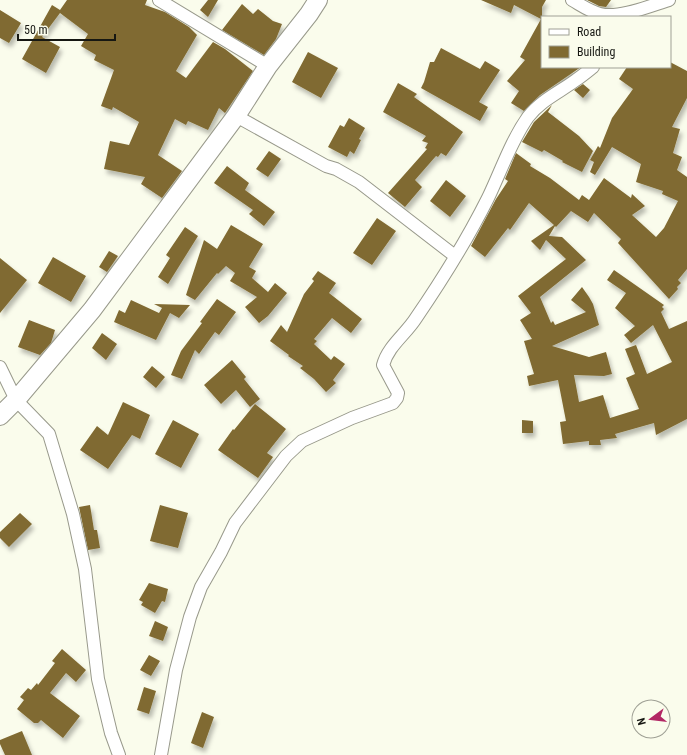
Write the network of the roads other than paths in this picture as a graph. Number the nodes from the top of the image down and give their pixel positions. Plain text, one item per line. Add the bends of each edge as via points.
1 (158, 0) edge
2 (318, 0) edge
3 (572, 0) edge
4 (669, 0) edge
5 (622, 16) edge
6 (268, 66) junction
7 (592, 68) edge
8 (236, 116) junction
9 (455, 256) junction
10 (0, 367) edge
11 (16, 400) junction
12 (0, 416) edge
13 (119, 755) edge
14 (161, 755) edge

1 - 6 street
2 - 6 main road
3 - 5 street via 586,9 601,14
4 - 5 street
6 - 8 main road
7 - 9 street via 541,102 528,117
8 - 9 street via 359,182
8 - 11 main road via 92,310
9 - 14 street via 414,321 386,355 383,365 398,393 393,403 302,441 286,456 235,523 201,588 190,617 176,670
10 - 11 street
11 - 12 main road
11 - 13 street via 49,434 73,514 85,569 98,679

